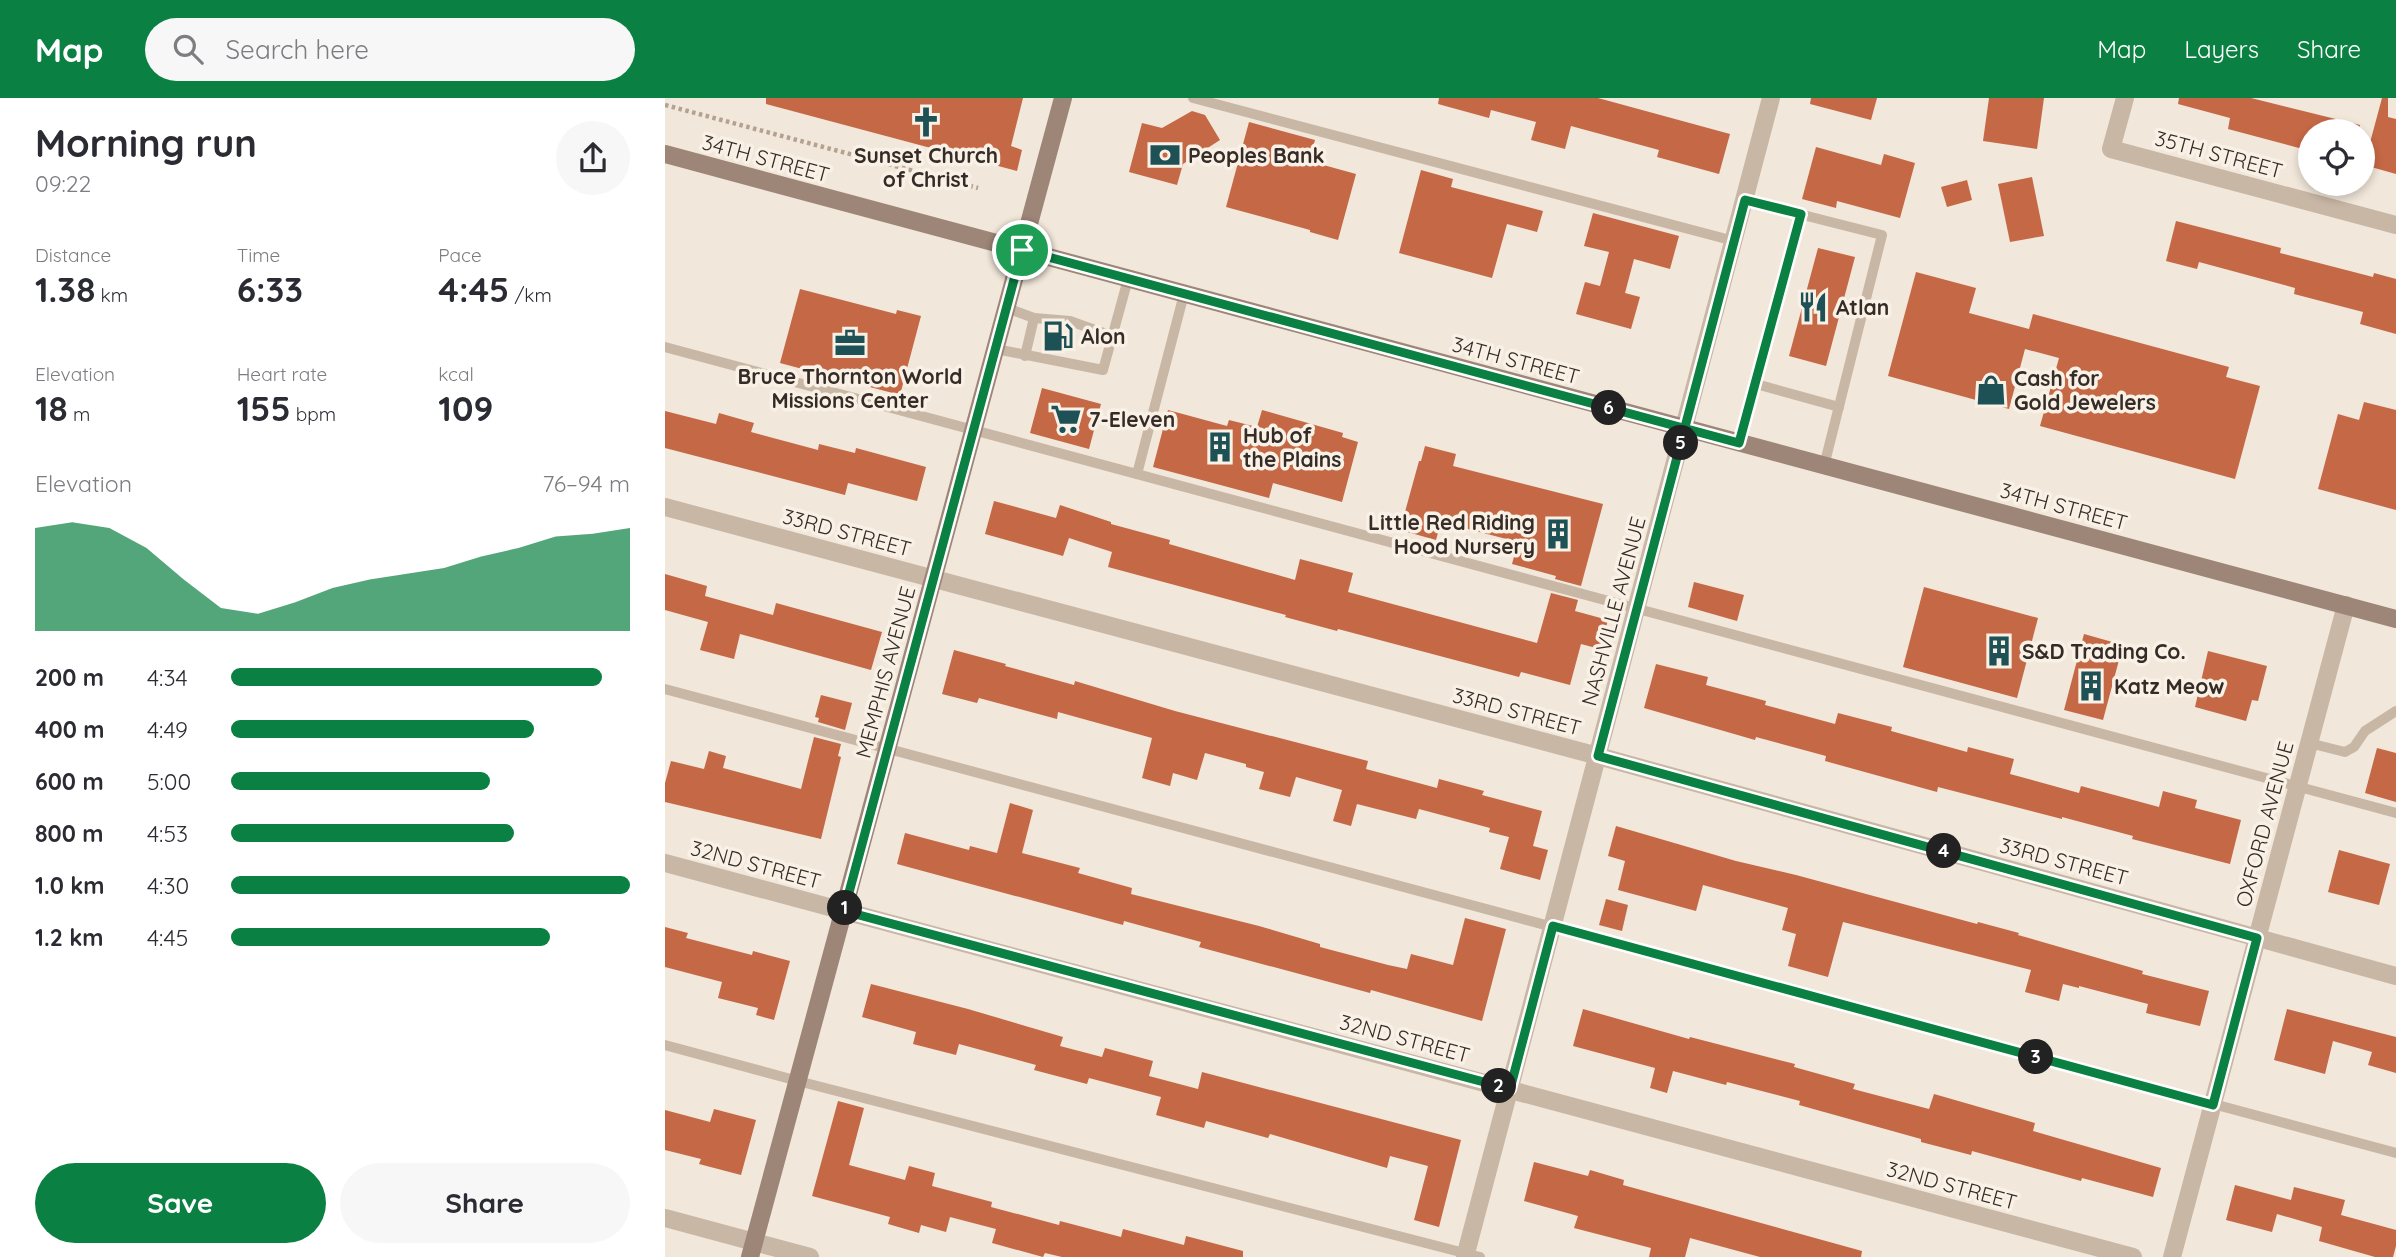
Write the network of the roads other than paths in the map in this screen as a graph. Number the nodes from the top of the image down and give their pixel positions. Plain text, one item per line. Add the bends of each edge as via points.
1 (1063, 98) edge
2 (1193, 98) edge
3 (1771, 98) edge
4 (2125, 98) edge
5 (665, 154) edge
6 (1745, 200) junction
7 (1801, 214) junction
8 (2396, 225) edge
9 (1734, 241) junction
10 (1022, 250) junction
11 (1128, 279) junction
12 (1184, 294) junction
13 (1007, 308) junction
14 (1034, 318) junction
15 (1112, 336) junction
16 (665, 347) edge
17 (996, 349) junction
18 (1024, 356) junction
19 (1756, 384) junction
20 (1839, 407) junction
21 (1685, 429) junction
22 (973, 430) junction
23 (1739, 443) junction
24 (1823, 466) junction
25 (1137, 474) junction
26 (665, 507) edge
27 (934, 579) junction
28 (2346, 605) junction
29 (1638, 608) junction
30 (2396, 619) edge
31 (665, 689) edge
32 (2396, 711) edge
33 (2309, 743) junction
34 (888, 748) junction
35 (1598, 756) junction
36 (2297, 787) junction
37 (2396, 813) edge
38 (665, 863) edge
39 (844, 911) junction
40 (1553, 926) junction
41 (2257, 938) junction
42 (2396, 976) edge
43 (665, 1045) edge
44 (798, 1081) junction
45 (1510, 1089) junction
46 (2213, 1105) junction
47 (2396, 1153) edge
48 (665, 1218) edge
49 (752, 1250) edge
50 (1470, 1256) edge
51 (810, 1257) edge
52 (2133, 1257) edge
53 (2172, 1257) edge

1 - 10 main road, MEMPHIS AVENUE
2 - 9 lane
3 - 6 street, NASHVILLE AVENUE
4 - 8 street, 35TH STREET via 2111,149
5 - 10 main road, 34TH STREET
6 - 7 lane
6 - 9 street, NASHVILLE AVENUE
7 - 19 lane
7 - 20 lane via 1882,235
9 - 21 street, NASHVILLE AVENUE
10 - 11 main road, 34TH STREET
10 - 13 main road, MEMPHIS AVENUE
11 - 12 main road, 34TH STREET
11 - 15 lane
12 - 21 main road, 34TH STREET
12 - 25 lane
13 - 14 lane
13 - 17 main road, MEMPHIS AVENUE
14 - 15 lane via 1070,321
14 - 18 lane
15 - 18 lane via 1103,370
16 - 22 lane
17 - 18 lane
17 - 22 main road, MEMPHIS AVENUE
19 - 20 lane
19 - 23 lane
20 - 24 lane
21 - 23 main road, 34TH STREET
21 - 29 street, NASHVILLE AVENUE
22 - 25 lane
22 - 27 main road, MEMPHIS AVENUE
23 - 24 main road, 34TH STREET
24 - 28 main road, 34TH STREET
25 - 29 lane
26 - 27 street, 33RD STREET
27 - 34 main road, MEMPHIS AVENUE
27 - 35 street, 33RD STREET
28 - 30 main road, 34TH STREET
28 - 33 street, OXFORD AVENUE
29 - 35 street, NASHVILLE AVENUE
29 - 36 lane
31 - 34 lane
32 - 33 lane via 2365,731 2345,752
33 - 36 street, OXFORD AVENUE
34 - 39 main road, MEMPHIS AVENUE
34 - 40 lane
35 - 40 street, NASHVILLE AVENUE
35 - 41 street, 33RD STREET
36 - 37 lane
36 - 41 street, OXFORD AVENUE
38 - 39 street, 32ND STREET
39 - 44 main road, MEMPHIS AVENUE
39 - 45 street, 32ND STREET
40 - 45 street, NASHVILLE AVENUE
40 - 46 lane
41 - 42 street, 33RD STREET
41 - 46 street, OXFORD AVENUE
43 - 44 lane
44 - 49 main road, MEMPHIS AVENUE
44 - 50 lane
45 - 50 street, NASHVILLE AVENUE
45 - 52 street, 32ND STREET
46 - 47 lane
46 - 53 street, OXFORD AVENUE
48 - 49 street
49 - 51 street

